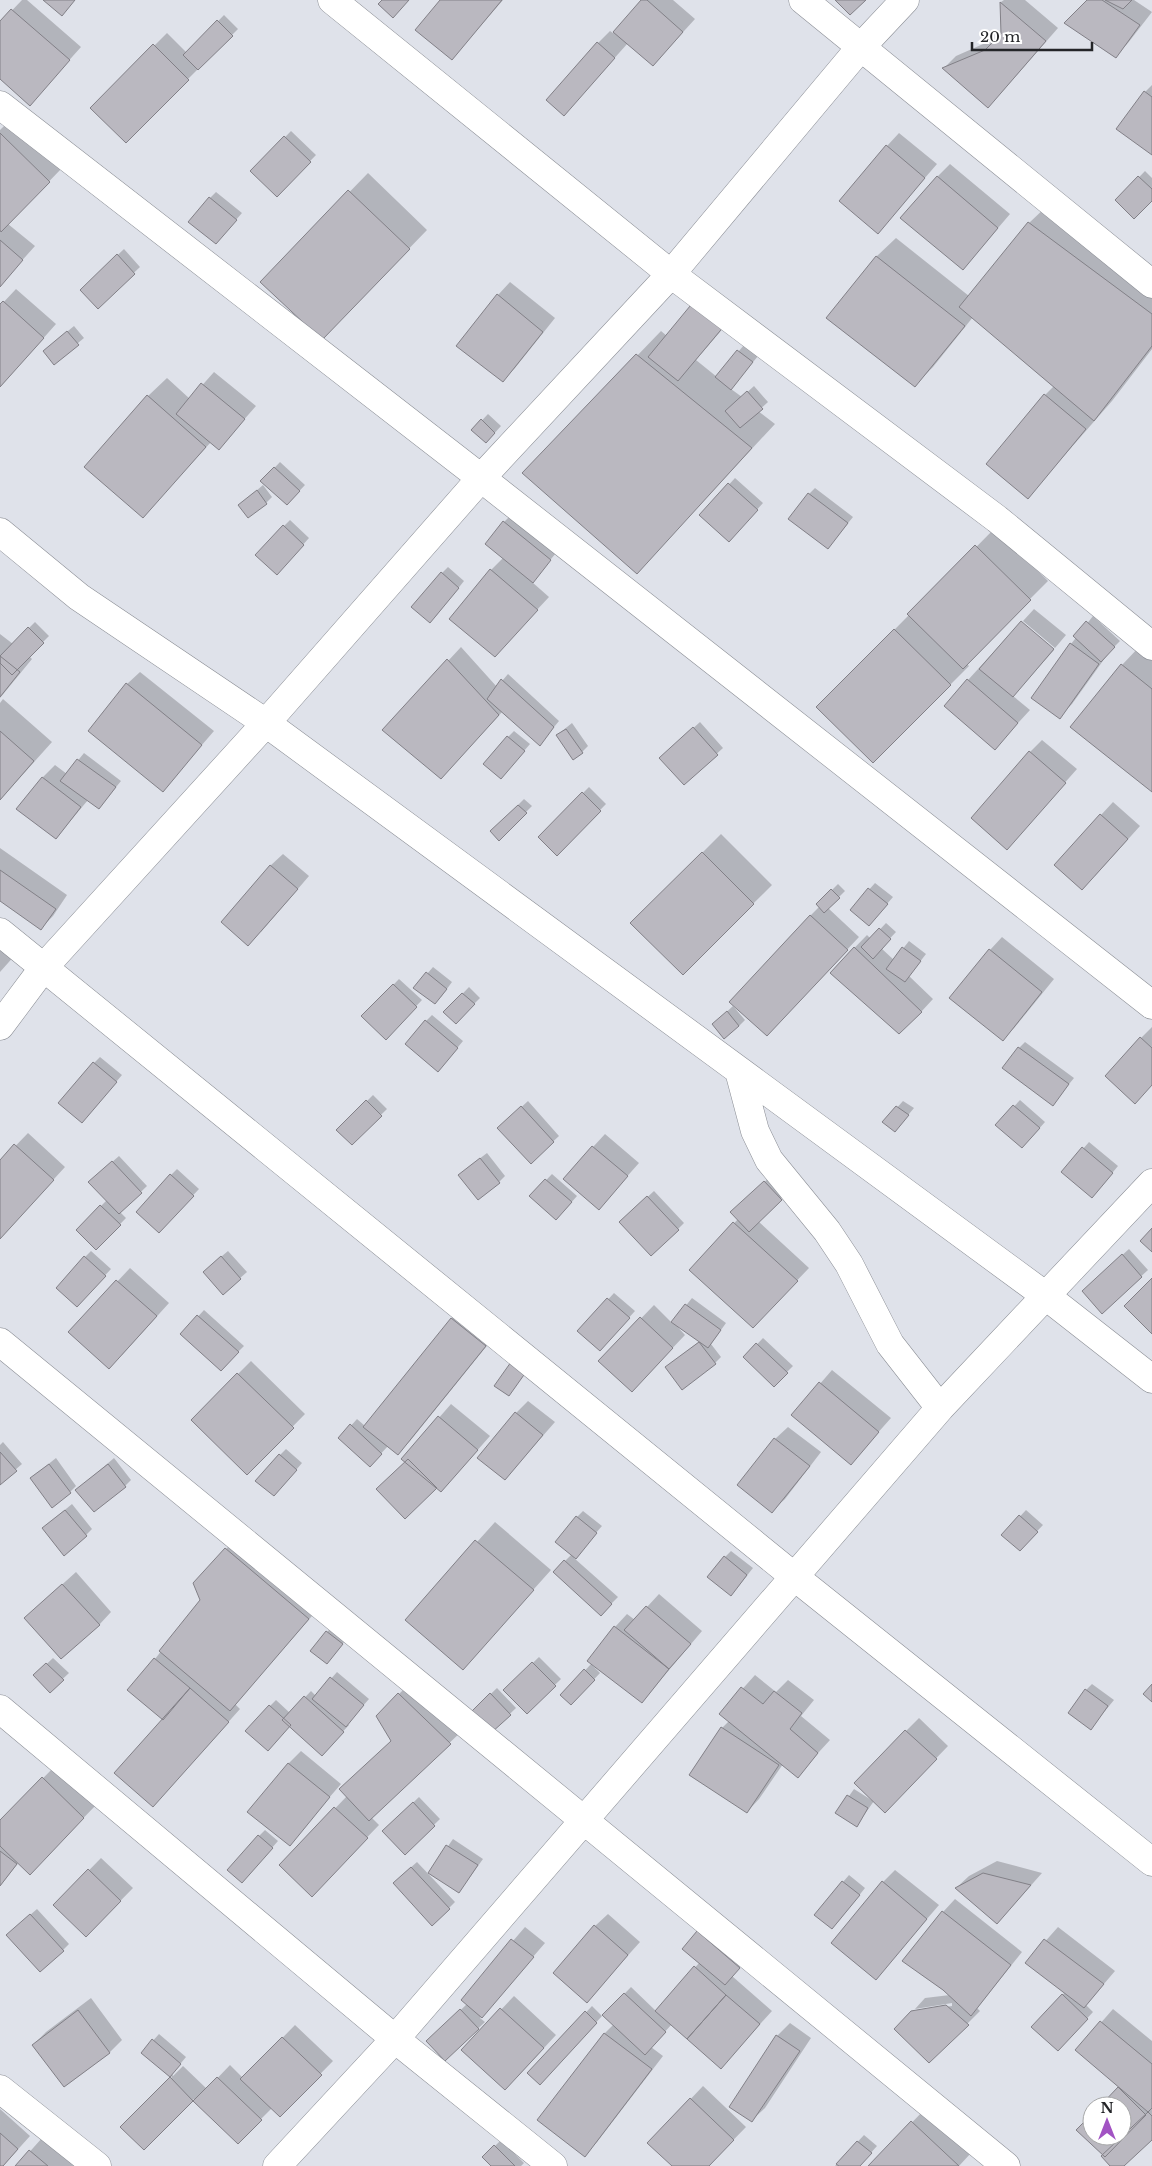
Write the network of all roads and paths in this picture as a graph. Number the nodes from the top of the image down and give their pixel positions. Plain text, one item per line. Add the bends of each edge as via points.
1 (332, 0) edge
2 (803, 0) edge
3 (906, 0) edge
4 (860, 48) junction
5 (0, 105) edge
6 (671, 274) junction
7 (1152, 284) edge
8 (481, 478) junction
9 (0, 532) edge
10 (1152, 646) edge
11 (266, 723) junction
12 (0, 932) edge
13 (44, 966) junction
14 (1152, 1005) edge
15 (0, 1026) edge
16 (739, 1071) junction
17 (1152, 1182) edge
18 (1046, 1296) junction
19 (0, 1342) edge
20 (1152, 1380) edge
21 (940, 1408) junction
22 (796, 1578) junction
23 (0, 1710) edge
24 (584, 1819) junction
25 (1152, 1862) edge
26 (394, 2039) junction
27 (0, 2089) edge
28 (97, 2166) edge
29 (277, 2166) edge
30 (554, 2166) edge
31 (1006, 2166) edge

1 - 6 street
2 - 4 street
3 - 4 street
4 - 6 street
4 - 7 street
5 - 8 street
6 - 8 street
6 - 10 street via 997,519
8 - 11 street
8 - 14 street
9 - 11 street via 79,597
11 - 13 street
11 - 16 street
12 - 13 street
13 - 15 street
13 - 22 street
16 - 18 street
16 - 21 street via 755,1131 770,1160 827,1231 849,1264 890,1344
17 - 18 street
18 - 20 street
18 - 21 street
19 - 24 street
21 - 22 street
22 - 24 street
22 - 25 street
23 - 26 street
24 - 26 street
24 - 31 street
26 - 29 street
26 - 30 street
27 - 28 street

